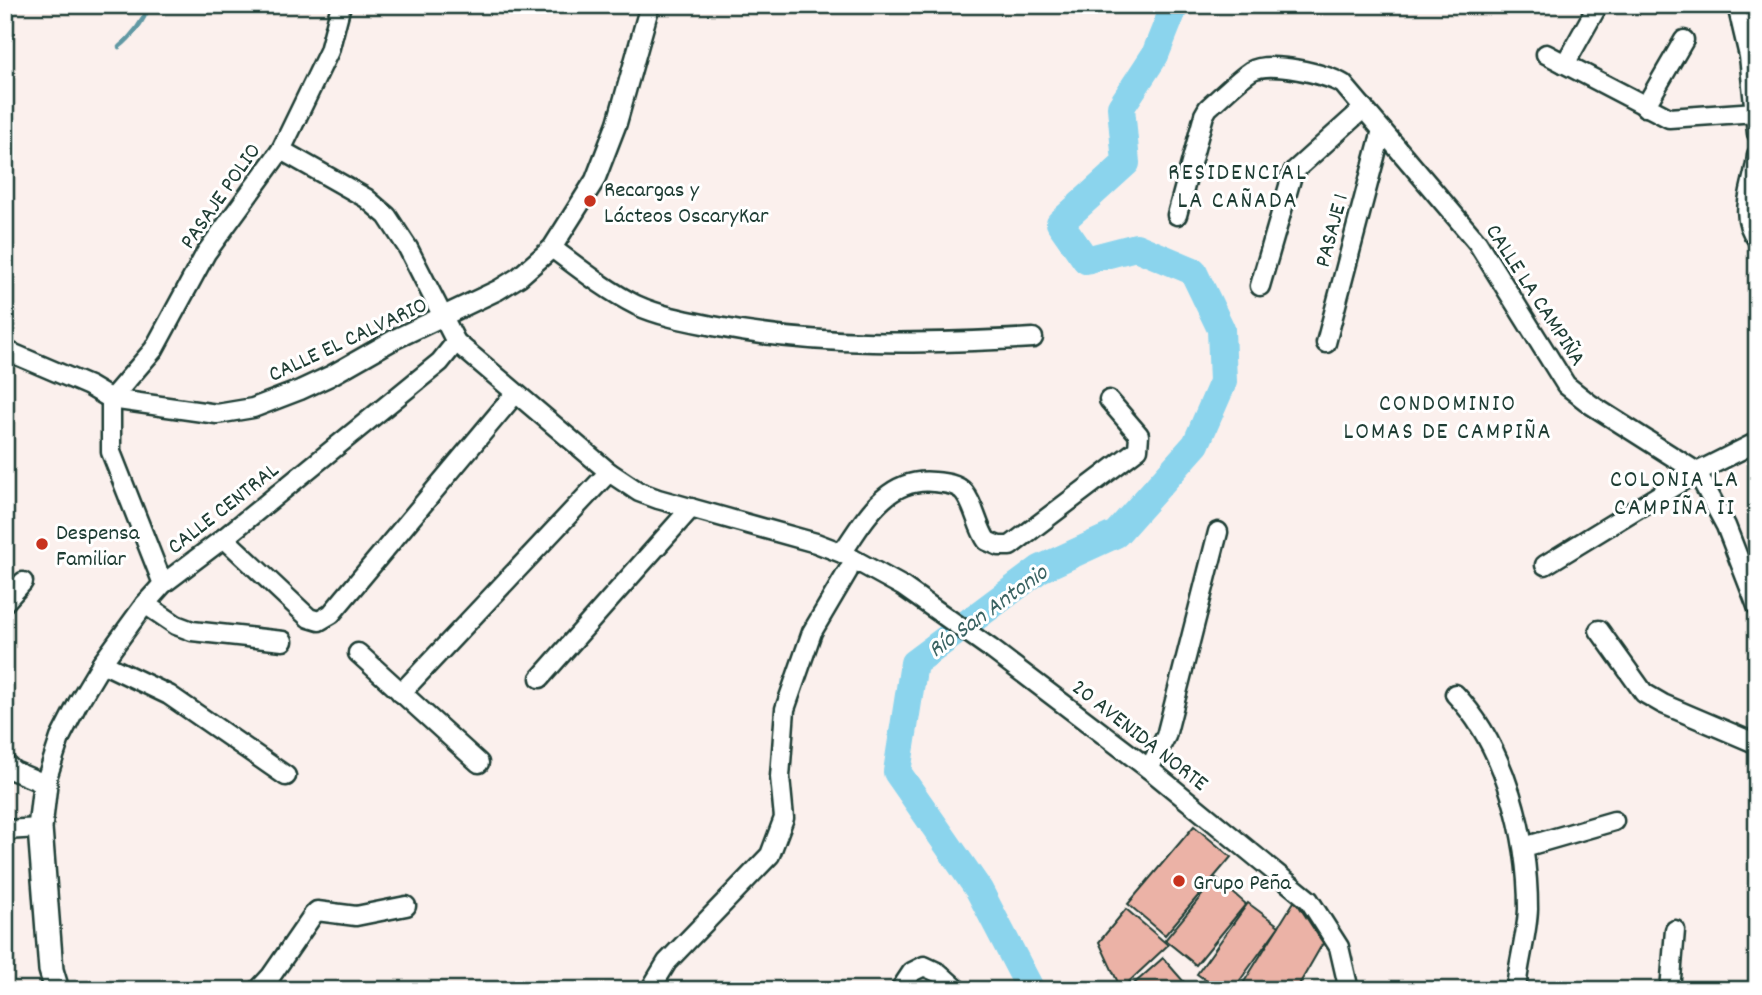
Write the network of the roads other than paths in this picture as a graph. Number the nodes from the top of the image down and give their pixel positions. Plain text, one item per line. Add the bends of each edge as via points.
1 (341, 5) edge
2 (650, 5) edge
3 (1598, 5) edge
4 (1737, 5) edge
5 (1684, 40) dead end
6 (1546, 54) dead end
7 (1566, 64) junction
8 (1645, 107) junction
9 (1364, 108) junction
10 (1756, 112) edge
11 (1382, 130) junction
12 (1757, 133) edge
13 (281, 150) junction
14 (1757, 155) edge
15 (1177, 215) dead end
16 (1757, 239) edge
17 (552, 248) junction
18 (1260, 286) dead end
19 (443, 316) junction
20 (1033, 338) dead end
21 (456, 342) junction
22 (1326, 343) dead end
23 (5, 350) edge
24 (515, 394) junction
25 (111, 399) junction
26 (1109, 400) dead end
27 (1757, 442) edge
28 (609, 472) junction
29 (1697, 472) junction
30 (691, 508) junction
31 (1218, 532) dead end
32 (224, 538) junction
33 (849, 561) junction
34 (1545, 565) dead end
35 (23, 582) dead end
36 (163, 584) junction
37 (5, 602) edge
38 (145, 604) junction
39 (1757, 606) edge
40 (1599, 630) dead end
41 (283, 641) dead end
42 (358, 653) dead end
43 (102, 663) junction
44 (540, 678) dead end
45 (401, 694) junction
46 (1455, 694) dead end
47 (1757, 744) edge
48 (5, 763) edge
49 (479, 763) dead end
50 (1149, 769) junction
51 (286, 776) dead end
52 (45, 784) junction
53 (1614, 821) dead end
54 (40, 828) junction
55 (5, 830) edge
56 (1524, 847) junction
57 (406, 906) dead end
58 (1675, 930) dead end
59 (57, 990) edge
60 (258, 990) edge
61 (650, 990) edge
62 (900, 990) edge
63 (958, 990) edge
64 (1349, 990) edge
65 (1516, 990) edge
66 (1670, 990) edge

1 - 13 street, PASAJE POLIO via 329,51
2 - 17 street via 609,147 595,180
3 - 7 street
4 - 10 street
5 - 8 street
6 - 7 street
7 - 8 street
8 - 10 street via 1669,118
9 - 11 street, CALLE LA CAMPIÑA
9 - 15 street, CALLE LA CAMPIÑA via 1336,80 1273,66 1252,71 1204,114
9 - 18 street via 1293,172
10 - 12 street
11 - 22 street, PASAJE 1
11 - 29 street, CALLE LA CAMPIÑA via 1477,242 1566,385
13 - 19 street via 366,198 387,216
13 - 25 street, PASAJE POLIO via 206,253 154,349
14 - 16 street via 1746,213
17 - 19 street via 508,283
17 - 20 street via 636,305 732,330 902,343
19 - 21 street, CALLE EL CALVARIO
19 - 25 street, CALLE EL CALVARIO via 330,376 253,408 217,414
21 - 24 street, CALLE EL CALVARIO
21 - 32 street, CALLE CENTRAL via 440,362
23 - 25 street, CALLE EL CALVARIO
24 - 28 street, CALLE EL CALVARIO
24 - 32 street via 331,614 319,621 309,618
25 - 36 street via 111,452 125,506
26 - 33 street via 1139,435 1138,449 1010,546 987,541 961,490 927,481 906,484 886,496 868,516
27 - 29 street
28 - 30 street, CALLE EL CALVARIO via 639,492
28 - 45 street
29 - 34 street
29 - 39 street, CALLE LA CAMPIÑA via 1726,526
30 - 33 street, CALLE EL CALVARIO via 816,543
30 - 44 street
31 - 50 street via 1169,726
32 - 36 street, CALLE CENTRAL
33 - 50 street, 20 AVENIDA NORTE via 902,586
33 - 61 street via 812,632 785,709 780,777 784,818 778,838 770,855 667,962
35 - 37 street
36 - 38 street, CALLE CENTRAL
38 - 41 street via 192,631
38 - 43 street, CALLE CENTRAL
40 - 47 street via 1644,693
42 - 45 street
43 - 51 street via 169,695
43 - 52 street, CALLE CENTRAL via 60,738
45 - 49 street
46 - 56 street via 1472,712 1493,749
48 - 52 street
50 - 64 street, 20 AVENIDA NORTE via 1308,900 1339,947
52 - 54 main road
53 - 56 street
54 - 55 street
54 - 59 main road via 51,970
56 - 65 street via 1527,915
57 - 60 street via 356,916 317,911
58 - 66 street
62 - 63 street via 912,972 924,966

